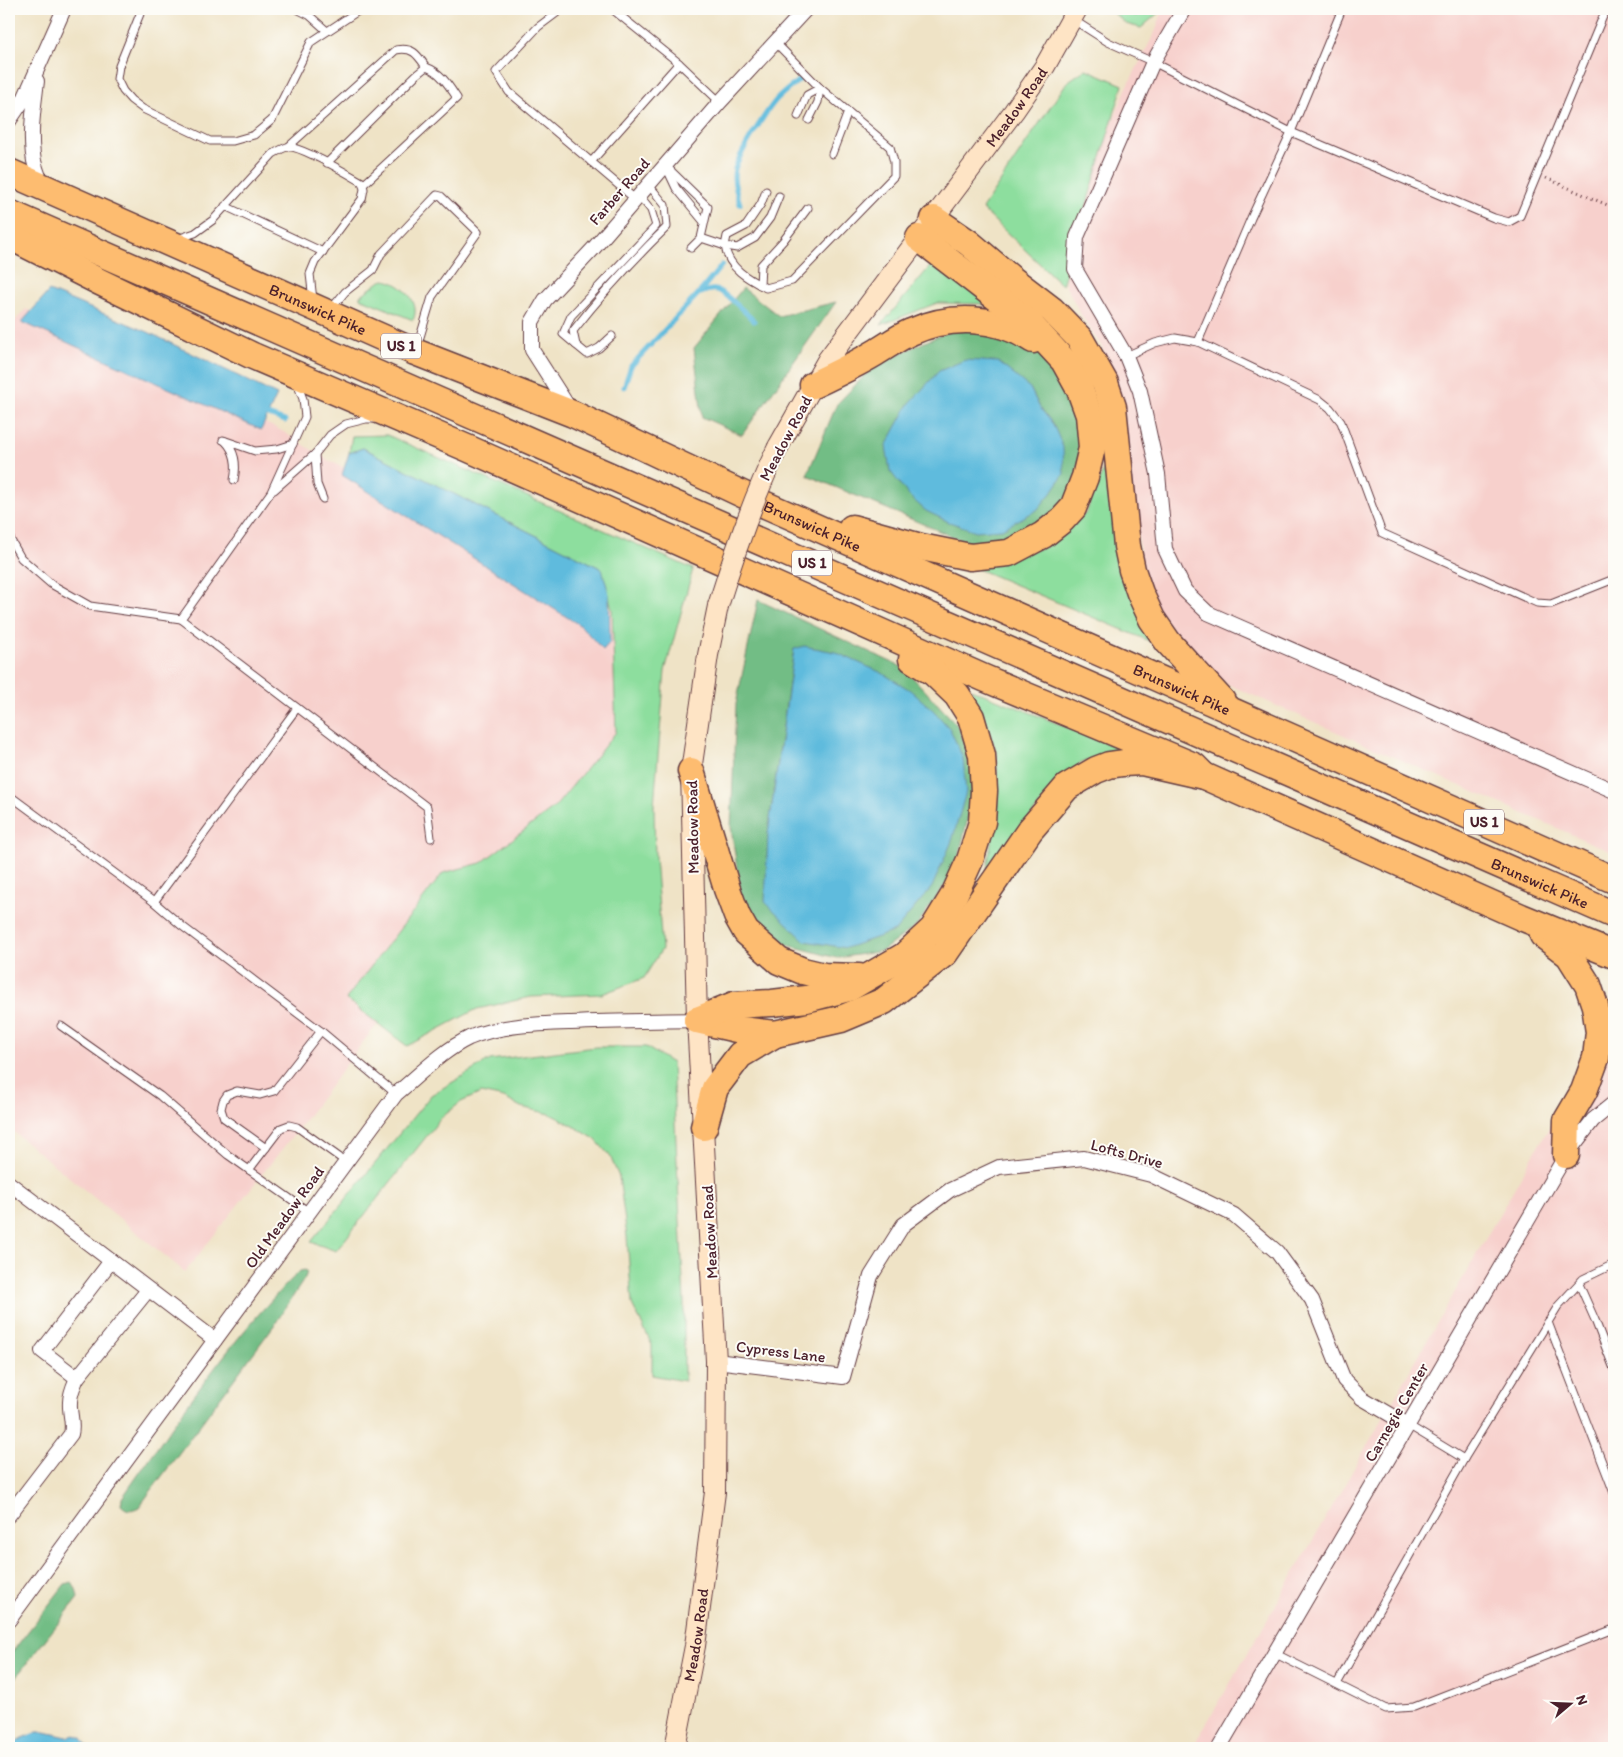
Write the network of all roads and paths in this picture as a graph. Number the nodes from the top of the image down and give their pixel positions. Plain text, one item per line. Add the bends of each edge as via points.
1 (64, 9) edge
2 (142, 9) edge
3 (297, 9) edge
4 (360, 9) edge
5 (562, 9) edge
6 (612, 9) edge
7 (806, 9) edge
8 (1184, 9) edge
9 (1342, 9) edge
10 (1606, 9) edge
11 (1074, 14) edge
12 (327, 31) junction
13 (775, 42) junction
14 (1154, 62) junction
15 (679, 63) junction
16 (426, 67) junction
17 (38, 68) junction
18 (820, 88) junction
19 (720, 102) junction
20 (848, 112) junction
21 (798, 116) dead end
22 (809, 120) dead end
23 (9, 121) edge
24 (1291, 132) junction
25 (288, 147) junction
26 (832, 154) dead end
27 (591, 162) junction
28 (327, 163) junction
29 (665, 165) junction
30 (9, 172) edge
31 (1537, 174) junction
32 (363, 185) junction
33 (44, 188) junction
34 (766, 191) dead end
35 (641, 193) junction
36 (779, 196) dead end
37 (225, 206) junction
38 (808, 208) dead end
39 (1614, 208) edge
40 (9, 213) edge
41 (704, 222) junction
42 (927, 228) junction
43 (9, 236) edge
44 (701, 238) junction
45 (168, 243) junction
46 (725, 246) junction
47 (691, 248) dead end
48 (323, 252) junction
49 (760, 285) junction
50 (321, 310) junction
51 (612, 336) dead end
52 (1198, 342) junction
53 (576, 345) junction
54 (415, 352) junction
55 (1126, 356) junction
56 (1064, 361) junction
57 (294, 373) junction
58 (813, 385) junction
59 (573, 414) junction
60 (398, 418) junction
61 (293, 444) junction
62 (315, 454) junction
63 (234, 480) dead end
64 (271, 492) junction
65 (323, 499) dead end
66 (759, 502) junction
67 (9, 536) edge
68 (1614, 579) edge
69 (838, 613) junction
70 (181, 619) junction
71 (297, 708) junction
72 (1230, 709) junction
73 (691, 770) junction
74 (1204, 776) junction
75 (1614, 790) edge
76 (9, 795) edge
77 (431, 838) dead end
78 (1614, 880) edge
79 (154, 902) junction
80 (1614, 915) edge
81 (1521, 917) junction
82 (1612, 956) edge
83 (870, 977) junction
84 (697, 1020) junction
85 (61, 1026) dead end
86 (321, 1031) junction
87 (775, 1034) junction
88 (396, 1094) junction
89 (1614, 1103) edge
90 (704, 1127) junction
91 (266, 1148) junction
92 (1566, 1154) junction
93 (346, 1162) junction
94 (249, 1170) junction
95 (9, 1184) edge
96 (308, 1212) junction
97 (111, 1261) junction
98 (1614, 1264) edge
99 (1578, 1284) junction
100 (148, 1290) junction
101 (1548, 1322) junction
102 (215, 1340) junction
103 (716, 1361) junction
104 (1614, 1369) edge
105 (843, 1377) joint
106 (77, 1378) junction
107 (1408, 1426) junction
108 (1464, 1459) junction
109 (1614, 1493) edge
110 (9, 1515) edge
111 (9, 1620) edge
112 (1614, 1629) edge
113 (1274, 1653) junction
114 (1337, 1684) junction
115 (678, 1727) junction
116 (675, 1748) edge
117 (680, 1748) edge
118 (1219, 1748) edge

1 - 17 street
2 - 12 lane via 118,66 117,80 123,92 143,109 210,141 233,141 254,135 272,120 311,42
3 - 12 lane
4 - 12 lane
5 - 27 lane via 538,27 496,72 509,92
6 - 15 lane
7 - 13 street, Farber Road
8 - 14 street
9 - 24 lane
10 - 31 lane
11 - 14 lane via 1108,42
11 - 42 street, Meadow Road via 1014,111
13 - 18 lane
13 - 19 street, Farber Road
14 - 24 lane
14 - 55 street via 1077,237 1075,269
15 - 19 lane
15 - 27 lane
16 - 25 lane via 416,53 396,50
16 - 28 lane
16 - 32 lane via 445,80 457,98
17 - 23 street via 24,99
17 - 33 street via 32,151
18 - 20 lane
18 - 21 lane via 806,95
18 - 22 lane via 818,102
19 - 29 street, Farber Road
20 - 26 lane
20 - 49 lane via 890,147 894,176 792,281 766,288
24 - 31 lane via 1509,222 1520,216
24 - 52 lane
25 - 28 lane
25 - 37 lane via 273,154
27 - 35 lane
28 - 32 lane
29 - 35 street, Farber Road
29 - 41 lane via 676,188
29 - 41 lane via 708,207
30 - 33 highway, Brunswick Pike / US 1
31 - 39 path
32 - 48 lane via 362,199
33 - 45 highway, Brunswick Pike / US 1
34 - 46 lane via 746,226 727,236
35 - 53 lane via 656,226 571,316 563,334
35 - 53 lane via 665,205 667,227 573,331
35 - 59 street, Farber Road via 544,300 532,322 532,350
36 - 46 lane via 770,218 755,238 737,248
37 - 45 lane via 195,233
37 - 48 lane
38 - 49 lane via 761,265
40 - 80 highway, Brunswick Pike / US 1
41 - 44 lane
42 - 56 highway via 1027,321
42 - 58 street, Meadow Road via 828,359
42 - 72 highway via 969,243 1052,310 1080,338 1105,383 1112,407 1127,546 1140,594 1168,642
43 - 57 highway via 109,287
44 - 46 lane
44 - 47 lane
45 - 50 highway, Brunswick Pike / US 1
46 - 49 lane via 727,257 746,278
48 - 50 lane via 310,274
50 - 54 highway, Brunswick Pike / US 1
50 - 54 lane via 373,270 381,254 437,195 441,196 477,230 477,235 432,297
51 - 53 lane via 587,354
52 - 55 lane via 1175,338
52 - 68 lane via 1320,400 1330,408 1341,422 1382,533 1537,603 1551,604
54 - 59 highway, Brunswick Pike / US 1
55 - 75 street via 1140,390 1158,474 1165,549 1185,591 1208,613
56 - 58 highway via 1023,333 1000,324 974,319 946,321 912,331
56 - 66 highway via 1089,415 1092,448 1085,477 1073,508 1062,520 1043,535 1009,553 970,557
57 - 60 highway
57 - 61 lane via 303,399 304,416
58 - 73 street, Meadow Road, bridge via 778,447 734,552 708,654
59 - 66 highway, Brunswick Pike / US 1
60 - 62 lane via 366,419 346,424 330,435
60 - 69 highway
61 - 63 lane via 255,451 223,440 232,448 236,467
61 - 64 lane
62 - 64 lane
62 - 65 lane via 317,484
64 - 70 lane
66 - 72 highway, Brunswick Pike / US 1
67 - 70 lane via 21,558 51,584 90,606
69 - 74 highway via 1194,766
69 - 83 highway via 934,672 957,695 970,717 982,755 982,822 954,895 933,929 904,956
70 - 71 lane
71 - 77 lane via 427,807
71 - 79 lane
72 - 78 highway, Brunswick Pike / US 1
73 - 83 highway via 727,889 746,932 779,961 803,971 824,976
73 - 84 street, Meadow Road
74 - 81 highway
74 - 87 highway via 1142,762 1123,763 1096,770 1067,787 1030,830 945,953 884,1001 841,1019
76 - 79 lane
79 - 86 lane
81 - 82 highway
81 - 92 highway via 1569,955 1588,985 1595,1006 1599,1032 1596,1058 1584,1091 1568,1120
83 - 84 highway via 849,988 807,999 734,1005
84 - 87 highway
84 - 88 street, Old Meadow Road via 546,1024 496,1031 470,1038 445,1053
84 - 90 street, Meadow Road
85 - 94 lane via 160,1096
86 - 88 lane
86 - 91 lane via 274,1091 260,1095 242,1090 227,1095 223,1101 224,1118
87 - 90 highway via 740,1056 715,1088
88 - 93 street, Old Meadow Road
89 - 92 street, Carnegie Center via 1593,1120
90 - 103 street, Meadow Road
91 - 93 lane via 281,1128 293,1125
91 - 94 lane
92 - 107 street, Carnegie Center
93 - 96 street, Old Meadow Road
94 - 96 lane
95 - 97 street
96 - 102 street, Old Meadow Road
97 - 100 street
97 - 106 street via 42,1351
98 - 99 lane
99 - 101 lane
99 - 104 lane
100 - 102 street
100 - 106 street
101 - 108 lane
101 - 109 lane
102 - 111 street, Old Meadow Road
103 - 105 street, Cypress Lane
103 - 115 street, Meadow Road via 715,1492 695,1646
105 - 107 street, Lofts Drive via 871,1276 903,1225 950,1190 999,1167 1084,1158 1151,1175 1234,1215 1276,1252 1312,1300 1344,1380 1362,1398
106 - 110 street via 70,1402 71,1434
107 - 108 lane
107 - 113 street, Carnegie Center
108 - 114 lane
112 - 114 lane via 1414,1707 1386,1710
113 - 114 lane
113 - 118 street, Carnegie Center
115 - 116 street, Meadow Road
115 - 117 street

